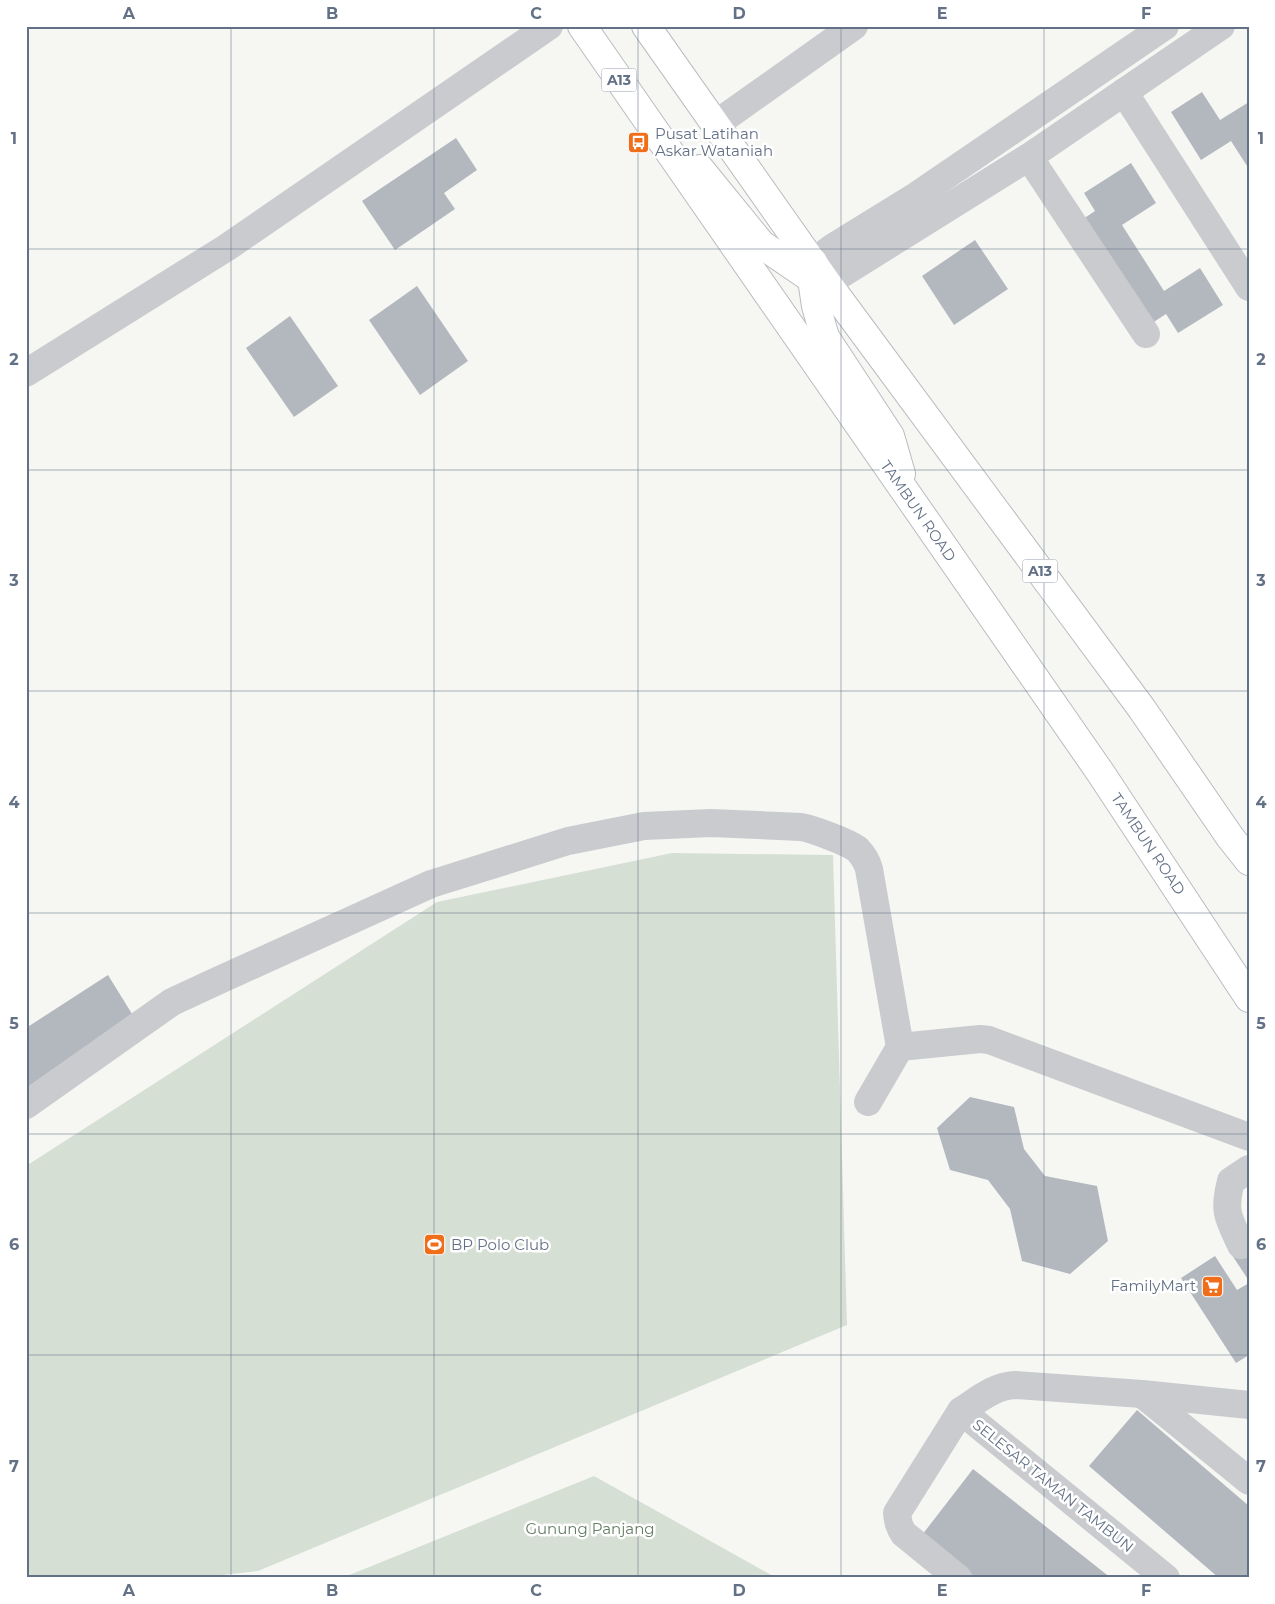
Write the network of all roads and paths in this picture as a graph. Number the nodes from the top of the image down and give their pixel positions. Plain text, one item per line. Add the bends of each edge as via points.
1 (549, 26) edge
2 (582, 26) edge
3 (646, 26) edge
4 (854, 26) edge
5 (1165, 26) edge
6 (1221, 26) edge
7 (1124, 92) junction
8 (716, 124) junction
9 (655, 133) junction
10 (1029, 157) junction
11 (818, 274) junction
12 (1249, 287) edge
13 (1146, 334) dead end
14 (26, 373) edge
15 (906, 495) junction
16 (1230, 837) junction
17 (1249, 856) edge
18 (1249, 861) edge
19 (1249, 998) edge
20 (900, 1047) junction
21 (868, 1102) dead end
22 (26, 1105) edge
23 (1249, 1137) edge
24 (1249, 1169) edge
25 (1241, 1245) dead end
26 (1142, 1394) junction
27 (1249, 1405) edge
28 (961, 1411) junction
29 (1249, 1481) edge
30 (958, 1578) edge
31 (1166, 1578) edge

1 - 14 street via 226,248
2 - 9 main road, TAMBUN ROAD / A13
3 - 8 main road, A13
4 - 8 street
5 - 11 street via 913,198 832,248
6 - 7 street
7 - 10 street
7 - 12 street
8 - 11 main road, A13
9 - 11 main road via 701,170 761,244
9 - 15 main road, TAMBUN ROAD / A13
10 - 11 street
10 - 13 street
11 - 15 main road via 816,306 826,337 890,436
11 - 16 main road, A13 via 1142,709
15 - 19 main road, TAMBUN ROAD / A13 via 1100,772
16 - 17 main road
16 - 18 main road, A13
20 - 21 street
20 - 22 street via 869,869 856,848 801,828 711,823 644,826 568,841 431,884 404,896 172,1002
20 - 23 street via 989,1040
24 - 25 street via 1231,1181 1227,1198 1227,1215
26 - 27 street, SELESAR TAMAN TAMBUN
26 - 28 street, SELESAR TAMAN TAMBUN via 1008,1385
26 - 29 street
28 - 30 street via 897,1514 904,1534
28 - 31 street, SELESAR TAMAN TAMBUN

